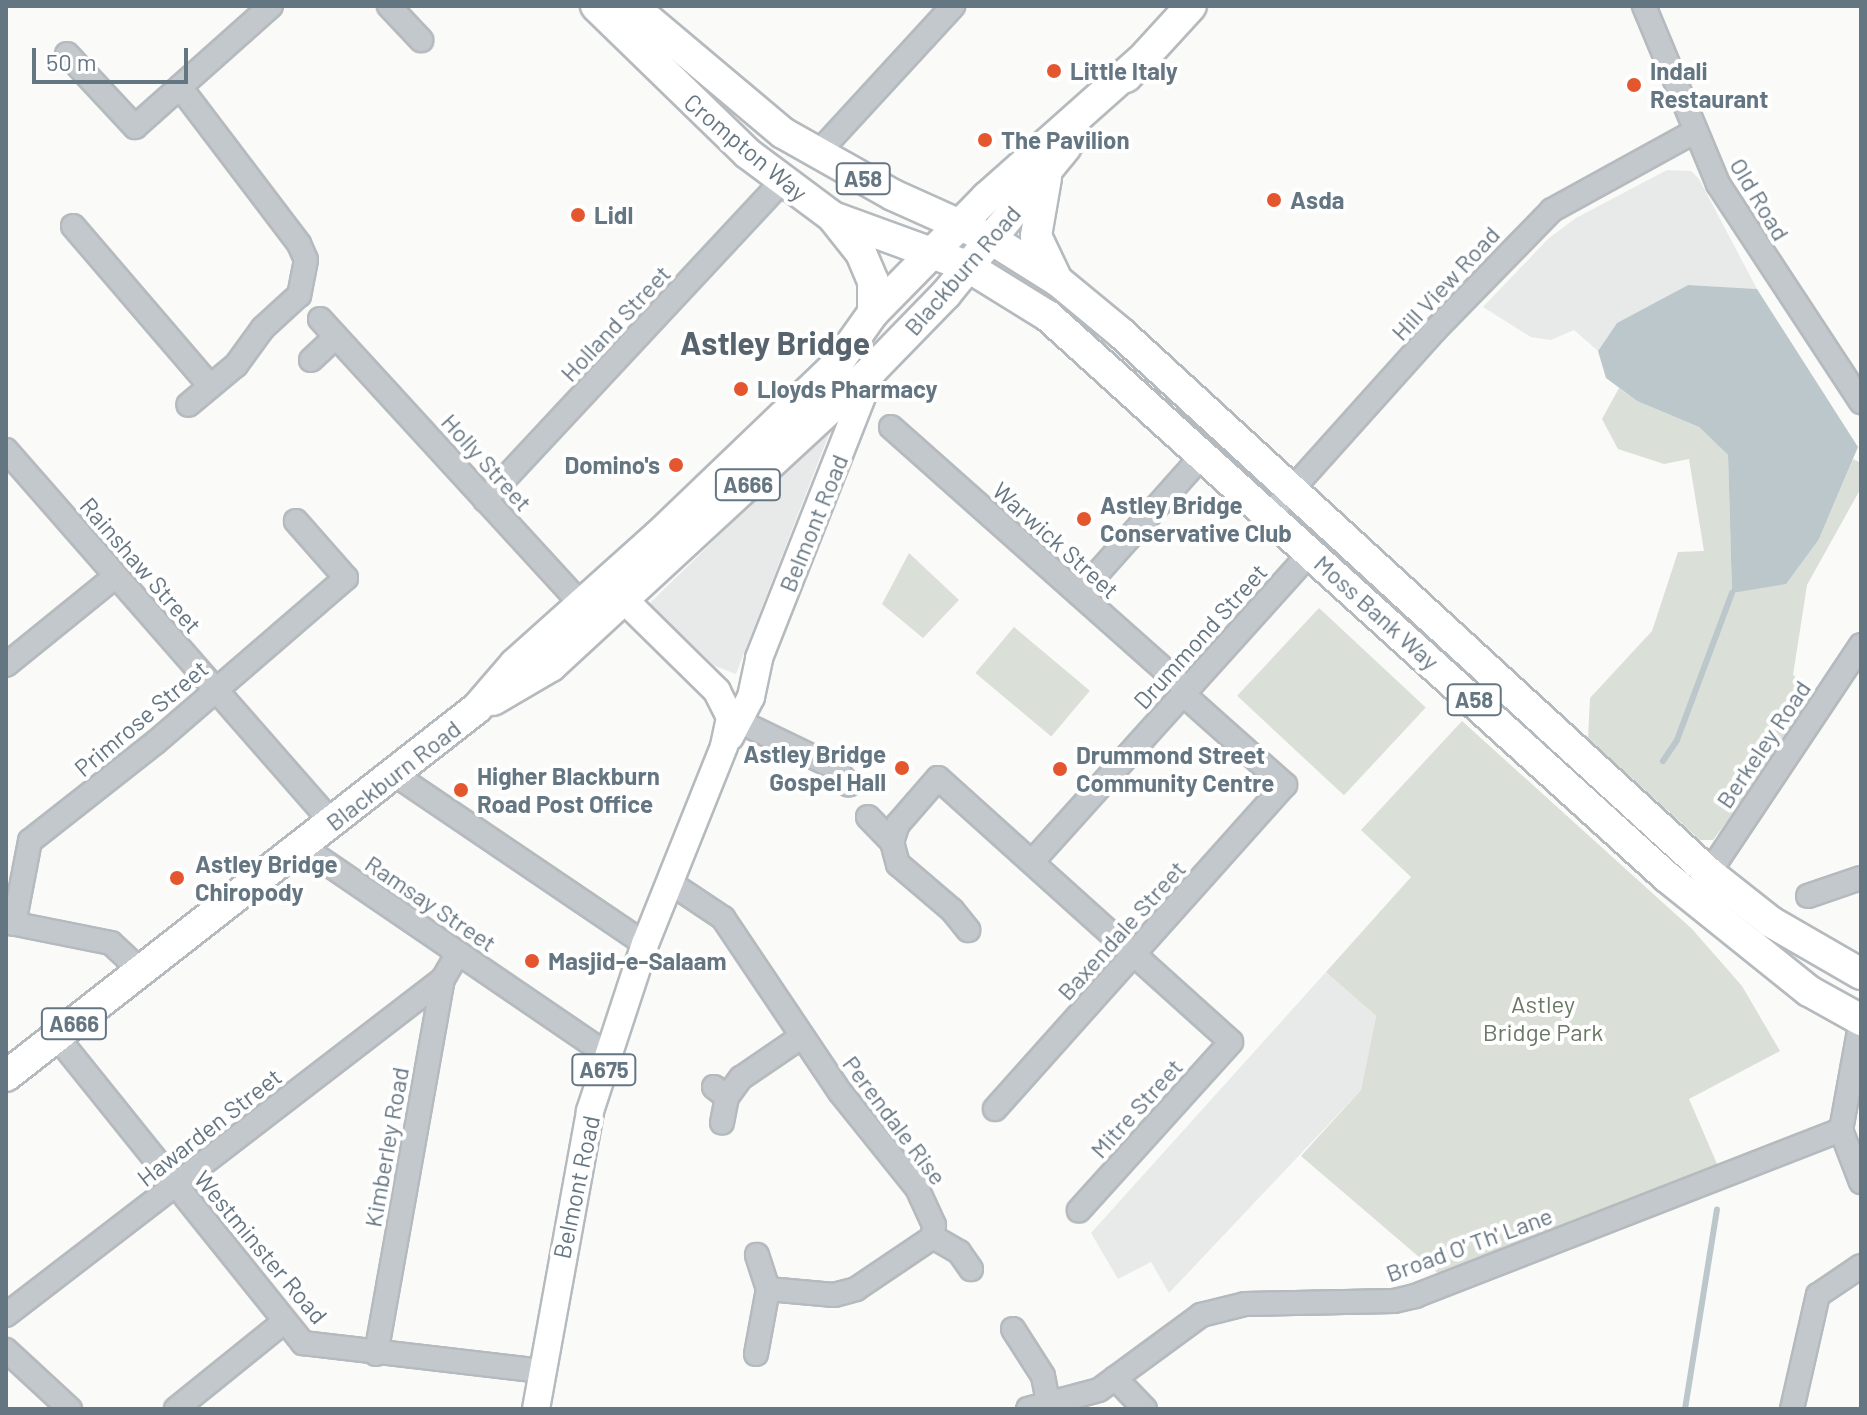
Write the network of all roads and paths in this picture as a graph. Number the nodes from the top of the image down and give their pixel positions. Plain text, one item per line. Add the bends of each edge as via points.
1 (271, 6) edge
2 (389, 6) edge
3 (596, 6) edge
4 (632, 6) edge
5 (953, 6) edge
6 (1191, 6) edge
7 (1644, 6) edge
8 (420, 41) dead end
9 (67, 54) dead end
10 (1139, 62) junction
11 (180, 87) junction
12 (1694, 132) junction
13 (817, 154) junction
14 (1049, 167) junction
15 (782, 182) junction
16 (833, 217) junction
17 (961, 224) junction
18 (73, 226) dead end
19 (115, 238) dead end
20 (991, 239) junction
21 (97, 254) junction
22 (949, 261) junction
23 (1058, 281) junction
24 (873, 313) junction
25 (320, 319) dead end
26 (336, 337) junction
27 (311, 360) dead end
28 (836, 365) junction
29 (873, 369) junction
30 (210, 386) junction
31 (1861, 402) edge
32 (188, 405) dead end
33 (891, 427) dead end
34 (1203, 455) junction
35 (9, 460) edge
36 (1290, 491) junction
37 (485, 500) junction
38 (1270, 514) junction
39 (296, 521) dead end
40 (1311, 552) junction
41 (116, 576) junction
42 (615, 592) junction
43 (1079, 594) junction
44 (590, 614) junction
45 (1861, 645) edge
46 (6, 665) edge
47 (752, 677) junction
48 (216, 690) junction
49 (717, 691) junction
50 (1185, 692) junction
51 (735, 720) junction
52 (394, 774) junction
53 (849, 785) dead end
54 (1285, 785) joint
55 (868, 817) dead end
56 (332, 822) junction
57 (892, 842) junction
58 (303, 847) junction
59 (1032, 862) junction
60 (1709, 873) junction
61 (1861, 878) edge
62 (669, 882) junction
63 (1808, 896) dead end
64 (10, 923) edge
65 (968, 930) dead end
66 (645, 944) junction
67 (458, 953) junction
68 (1134, 954) junction
69 (141, 971) junction
70 (1861, 974) edge
71 (443, 979) junction
72 (1861, 1020) edge
73 (57, 1037) junction
74 (801, 1037) junction
75 (609, 1056) junction
76 (6, 1076) edge
77 (1861, 1091) edge
78 (995, 1109) dead end
79 (722, 1123) dead end
80 (1841, 1130) junction
81 (1861, 1182) edge
82 (176, 1187) junction
83 (1079, 1210) dead end
84 (933, 1237) junction
85 (757, 1255) dead end
86 (1861, 1266) edge
87 (971, 1269) dead end
88 (768, 1289) junction
89 (6, 1315) edge
90 (284, 1322) junction
91 (1013, 1329) dead end
92 (6, 1350) edge
93 (376, 1354) junction
94 (756, 1354) dead end
95 (541, 1371) junction
96 (1115, 1378) junction
97 (1038, 1407) edge
98 (70, 1409) edge
99 (176, 1409) edge
100 (536, 1409) edge
101 (1145, 1409) edge
102 (1792, 1409) edge

1 - 11 street
2 - 8 street
3 - 15 highway, Crompton Way / A58
4 - 13 highway, Crompton Way / A58 via 770,123
5 - 13 street
6 - 10 highway, Blackburn Road / A666
7 - 12 street, Old Road
9 - 11 street via 91,64 135,127
10 - 14 highway, Blackburn Road / A666
10 - 17 highway, Blackburn Road
11 - 30 street via 306,260 299,295
12 - 31 street, Old Road via 1731,207
12 - 36 street, Hill View Road via 1552,210
13 - 17 highway, Crompton Way / A58
14 - 20 highway, Blackburn Road / A666
14 - 23 highway via 1035,228 1039,248
15 - 16 highway, Crompton Way / A58
15 - 37 street, Holland Street
16 - 22 highway, Crompton Way / A58
16 - 24 highway via 861,253 873,281
17 - 20 highway, Crompton Way / A58
17 - 22 highway, Blackburn Road
18 - 21 street
19 - 21 street
20 - 22 highway, Blackburn Road / A666
20 - 23 highway, Moss Bank Way / A58
21 - 30 street
22 - 24 highway, Blackburn Road
22 - 28 highway
22 - 29 highway, Blackburn Road / A666
22 - 34 highway, Moss Bank Way / A58 via 1048,316
23 - 36 highway, Moss Bank Way / A58
24 - 28 highway, Blackburn Road
25 - 26 street, Holly Street
26 - 27 street
26 - 37 street, Holly Street
28 - 42 highway, Blackburn Road
29 - 42 highway, Blackburn Road / A666
29 - 47 main road, Belmont Road / A675
30 - 32 street
33 - 43 street, Warwick Street
34 - 38 highway, Moss Bank Way / A58
34 - 43 street
35 - 41 street, Rainshaw Street
36 - 38 street, Hill View Road
36 - 60 highway, Moss Bank Way / A58
37 - 44 street, Holly Street
38 - 40 highway, Moss Bank Way / A58
39 - 48 street, Primrose Street via 346,578
40 - 50 street, Drummond Street
40 - 72 highway, Moss Bank Way / A58 via 1667,877 1809,991
41 - 46 street
41 - 48 street, Rainshaw Street
42 - 44 highway, Blackburn Road
42 - 49 main road
43 - 50 street, Warwick Street
44 - 52 highway, Blackburn Road / A666 via 515,664 477,708
45 - 60 street, Berkeley Road
47 - 49 main road via 736,689
47 - 51 main road, Belmont Road / A675 via 751,697
48 - 56 street, Rainshaw Street
48 - 64 street, Primrose Street via 30,841
49 - 51 main road
50 - 54 street, Warwick Street
50 - 59 street, Drummond Street
51 - 53 street via 834,767
51 - 62 main road, Belmont Road / A675
52 - 56 highway, Blackburn Road / A666
52 - 66 street
54 - 68 street, Baxendale Street
55 - 57 street
56 - 58 highway, Blackburn Road / A666
57 - 59 street via 898,824 938,778
57 - 65 street via 898,864
58 - 67 street, Ramsay Street
58 - 69 highway, Blackburn Road / A666
59 - 68 street
60 - 70 highway, Moss Bank Way / A58 via 1771,922
61 - 63 street
62 - 66 main road, Belmont Road / A675
62 - 74 street, Perendale Rise via 723,918
64 - 69 street via 111,943
66 - 75 main road, Belmont Road / A675
67 - 71 street, Kimberley Road
67 - 75 street, Ramsay Street
68 - 78 street, Baxendale Street
68 - 83 street, Mitre Street via 1231,1042
69 - 73 highway, Blackburn Road / A666
71 - 82 street, Hawarden Street
71 - 93 street, Kimberley Road
72 - 80 street
73 - 76 highway, Blackburn Road / A666
73 - 82 street, Westminster Road
74 - 79 street via 721,1092
74 - 84 street, Perendale Rise via 917,1188 934,1225
75 - 95 main road, Belmont Road / A675 via 571,1194
77 - 80 street
80 - 81 street
80 - 96 street, Broad O' Th' Lane via 1415,1296 1394,1301 1245,1304 1201,1315
82 - 89 street, Hawarden Street
82 - 90 street, Westminster Road
84 - 87 street via 959,1252
84 - 88 street via 856,1289 809,1295
85 - 88 street
86 - 102 street via 1818,1295
88 - 94 street
90 - 93 street, Westminster Road via 311,1347
90 - 99 street
91 - 97 street via 1043,1376
92 - 98 street
93 - 95 street, Westminster Road
95 - 100 main road, Belmont Road / A675
96 - 97 street, Broad O' Th' Lane via 1084,1396
96 - 101 street

